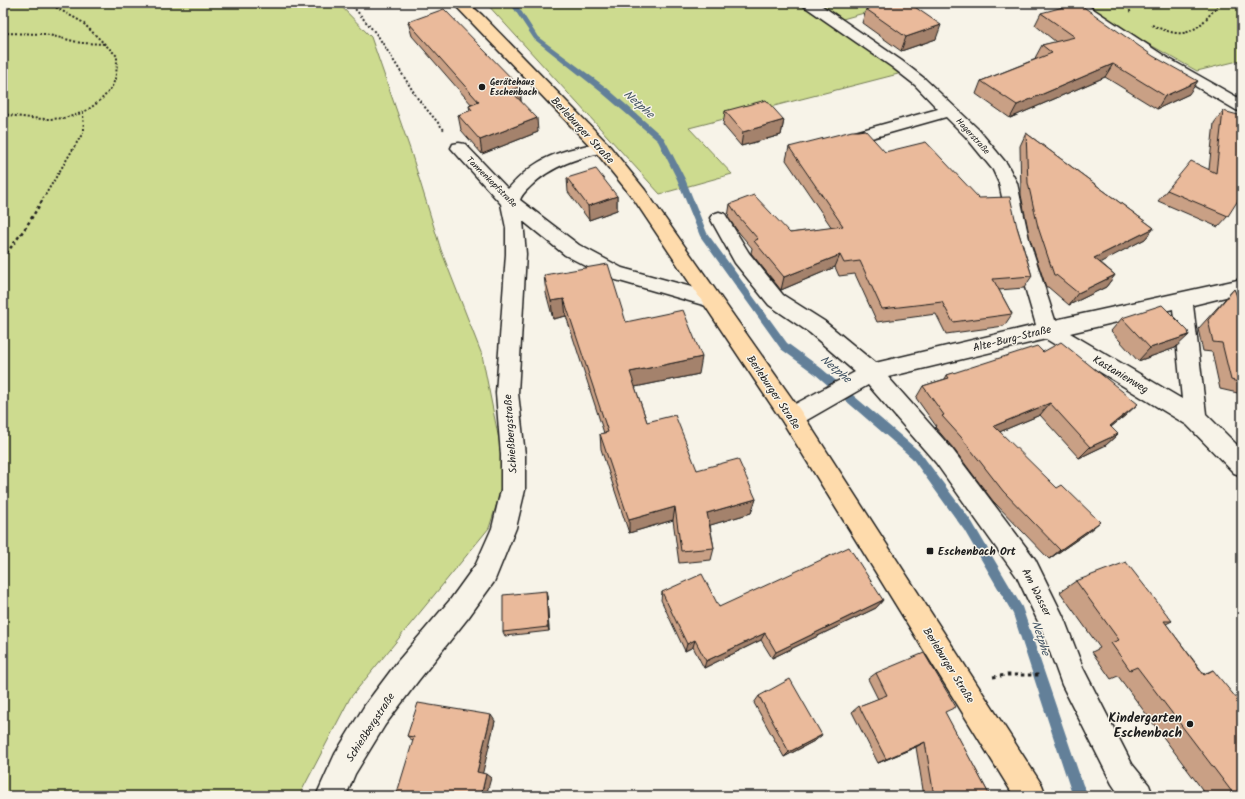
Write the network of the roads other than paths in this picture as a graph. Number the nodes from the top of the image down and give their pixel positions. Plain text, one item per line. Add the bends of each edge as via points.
1 (460, 3) edge
2 (809, 3) edge
3 (1075, 3) edge
4 (474, 10) edge
5 (1242, 107) edge
6 (950, 111) junction
7 (854, 138) edge
8 (601, 147) junction
9 (459, 148) road end
10 (510, 202) junction
11 (719, 218) dead end
12 (1241, 288) edge
13 (710, 299) junction
14 (1182, 300) junction
15 (1048, 330) junction
16 (862, 378) junction
17 (792, 417) junction
18 (1195, 418) junction
19 (1242, 466) edge
20 (331, 796) edge
21 (1031, 796) edge
22 (1138, 796) edge

1 - 4 main road, Berleburger Straße
2 - 6 street, Hagerstraße via 897,64
3 - 5 street via 1156,56
4 - 8 main road, Berleburger Straße
6 - 7 street
6 - 15 street, Hagerstraße via 992,156 1008,183 1020,239
8 - 10 street via 568,156 545,166 514,193
8 - 13 main road, Berleburger Straße via 639,194
9 - 10 street, Tannenkopfstraße
10 - 13 street, Tannenkopfstraße via 588,260 616,273
10 - 20 street, Schießbergstraße via 516,254 507,393 513,455 513,490 504,528 485,573 375,715 345,764
11 - 16 street, Am Wasser via 742,258 776,300 818,327
12 - 14 street, Alte-Burg-Straße
13 - 17 main road, Berleburger Straße
14 - 15 street, Alte-Burg-Straße
14 - 18 street
15 - 16 street, Alte-Burg-Straße
15 - 18 street, Kastanienweg
16 - 17 street, Alte-Burg-Straße
16 - 22 street, Am Wasser via 944,456 1026,568 1054,625 1072,675 1122,774
17 - 21 main road, Berleburger Straße
18 - 19 street, Kastanienweg

